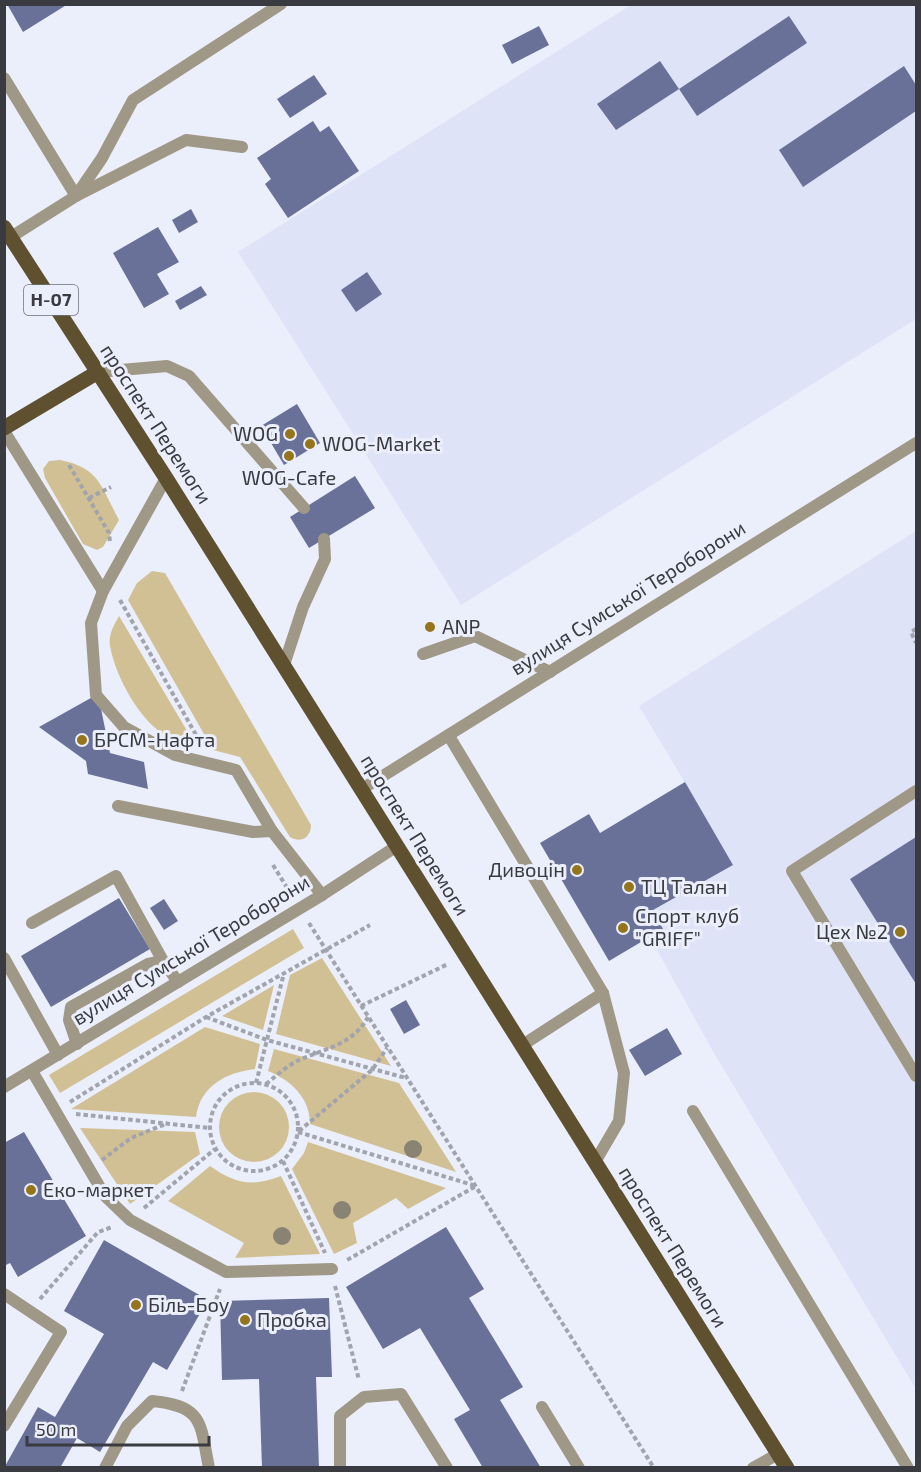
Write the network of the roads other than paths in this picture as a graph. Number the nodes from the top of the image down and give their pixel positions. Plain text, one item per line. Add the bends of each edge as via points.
1 (281, 4) edge
2 (4, 78) edge
3 (242, 147) dead end
4 (76, 196) junction
5 (8, 232) edge
6 (98, 372) junction
7 (4, 429) edge
8 (916, 442) edge
9 (166, 478) junction
10 (304, 508) dead end
11 (324, 539) dead end
12 (103, 591) junction
13 (423, 654) dead end
14 (284, 665) junction
15 (550, 672) junction
16 (449, 735) junction
17 (362, 789) junction
18 (916, 791) edge
19 (117, 806) dead end
20 (272, 831) junction
21 (397, 846) junction
22 (322, 895) junction
23 (32, 923) dead end
24 (4, 958) edge
25 (163, 961) junction
26 (178, 982) junction
27 (603, 993) junction
28 (77, 1044) junction
29 (521, 1046) junction
30 (58, 1055) junction
31 (32, 1071) junction
32 (916, 1076) edge
33 (4, 1087) edge
34 (693, 1110) dead end
35 (595, 1162) junction
36 (332, 1269) road end
37 (4, 1294) edge
38 (542, 1407) dead end
39 (4, 1426) edge
40 (778, 1454) junction
41 (105, 1467) edge
42 (209, 1467) edge
43 (340, 1467) edge
44 (447, 1467) edge
45 (579, 1467) edge
46 (753, 1467) edge
47 (787, 1467) edge
48 (908, 1467) edge

1 - 4 street via 133,100
2 - 4 street
3 - 4 street via 186,140
4 - 5 street
5 - 6 main road, проспект Перемоги / Н-07
6 - 7 main road
6 - 9 main road, проспект Перемоги
6 - 10 street via 167,366 189,376
7 - 12 street
8 - 15 street, вулиця Сумської Тероборони
9 - 12 street
9 - 14 main road, проспект Перемоги
11 - 14 street via 325,559 303,607
12 - 20 street via 91,623 96,695 124,727 175,754 236,770
13 - 15 street via 475,636
14 - 17 main road, проспект Перемоги
15 - 16 street, вулиця Сумської Тероборони
16 - 17 street, вулиця Сумської Тероборони
16 - 27 street
17 - 21 main road, проспект Перемоги
18 - 32 street via 792,871
19 - 20 street via 253,832
20 - 22 street
21 - 22 street, вулиця Сумської Тероборони
21 - 29 main road, проспект Перемоги
22 - 26 street, вулиця Сумської Тероборони
23 - 25 street via 116,876
24 - 30 street
25 - 26 street
25 - 28 street via 148,964 71,1007 69,1020
26 - 28 street, вулиця Сумської Тероборони
27 - 29 street
27 - 35 street via 624,1073 619,1121
28 - 30 street, вулиця Сумської Тероборони
29 - 35 main road, проспект Перемоги
30 - 31 street, вулиця Сумської Тероборони
31 - 33 street, вулиця Сумської Тероборони
31 - 36 street via 105,1196 130,1220 226,1272
34 - 48 street
35 - 40 main road, проспект Перемоги
37 - 39 street via 61,1332
38 - 45 street
40 - 46 street
40 - 47 main road, проспект Перемоги
41 - 42 street via 128,1426 152,1401 178,1403 199,1420
43 - 44 street via 340,1416 364,1397 401,1394

